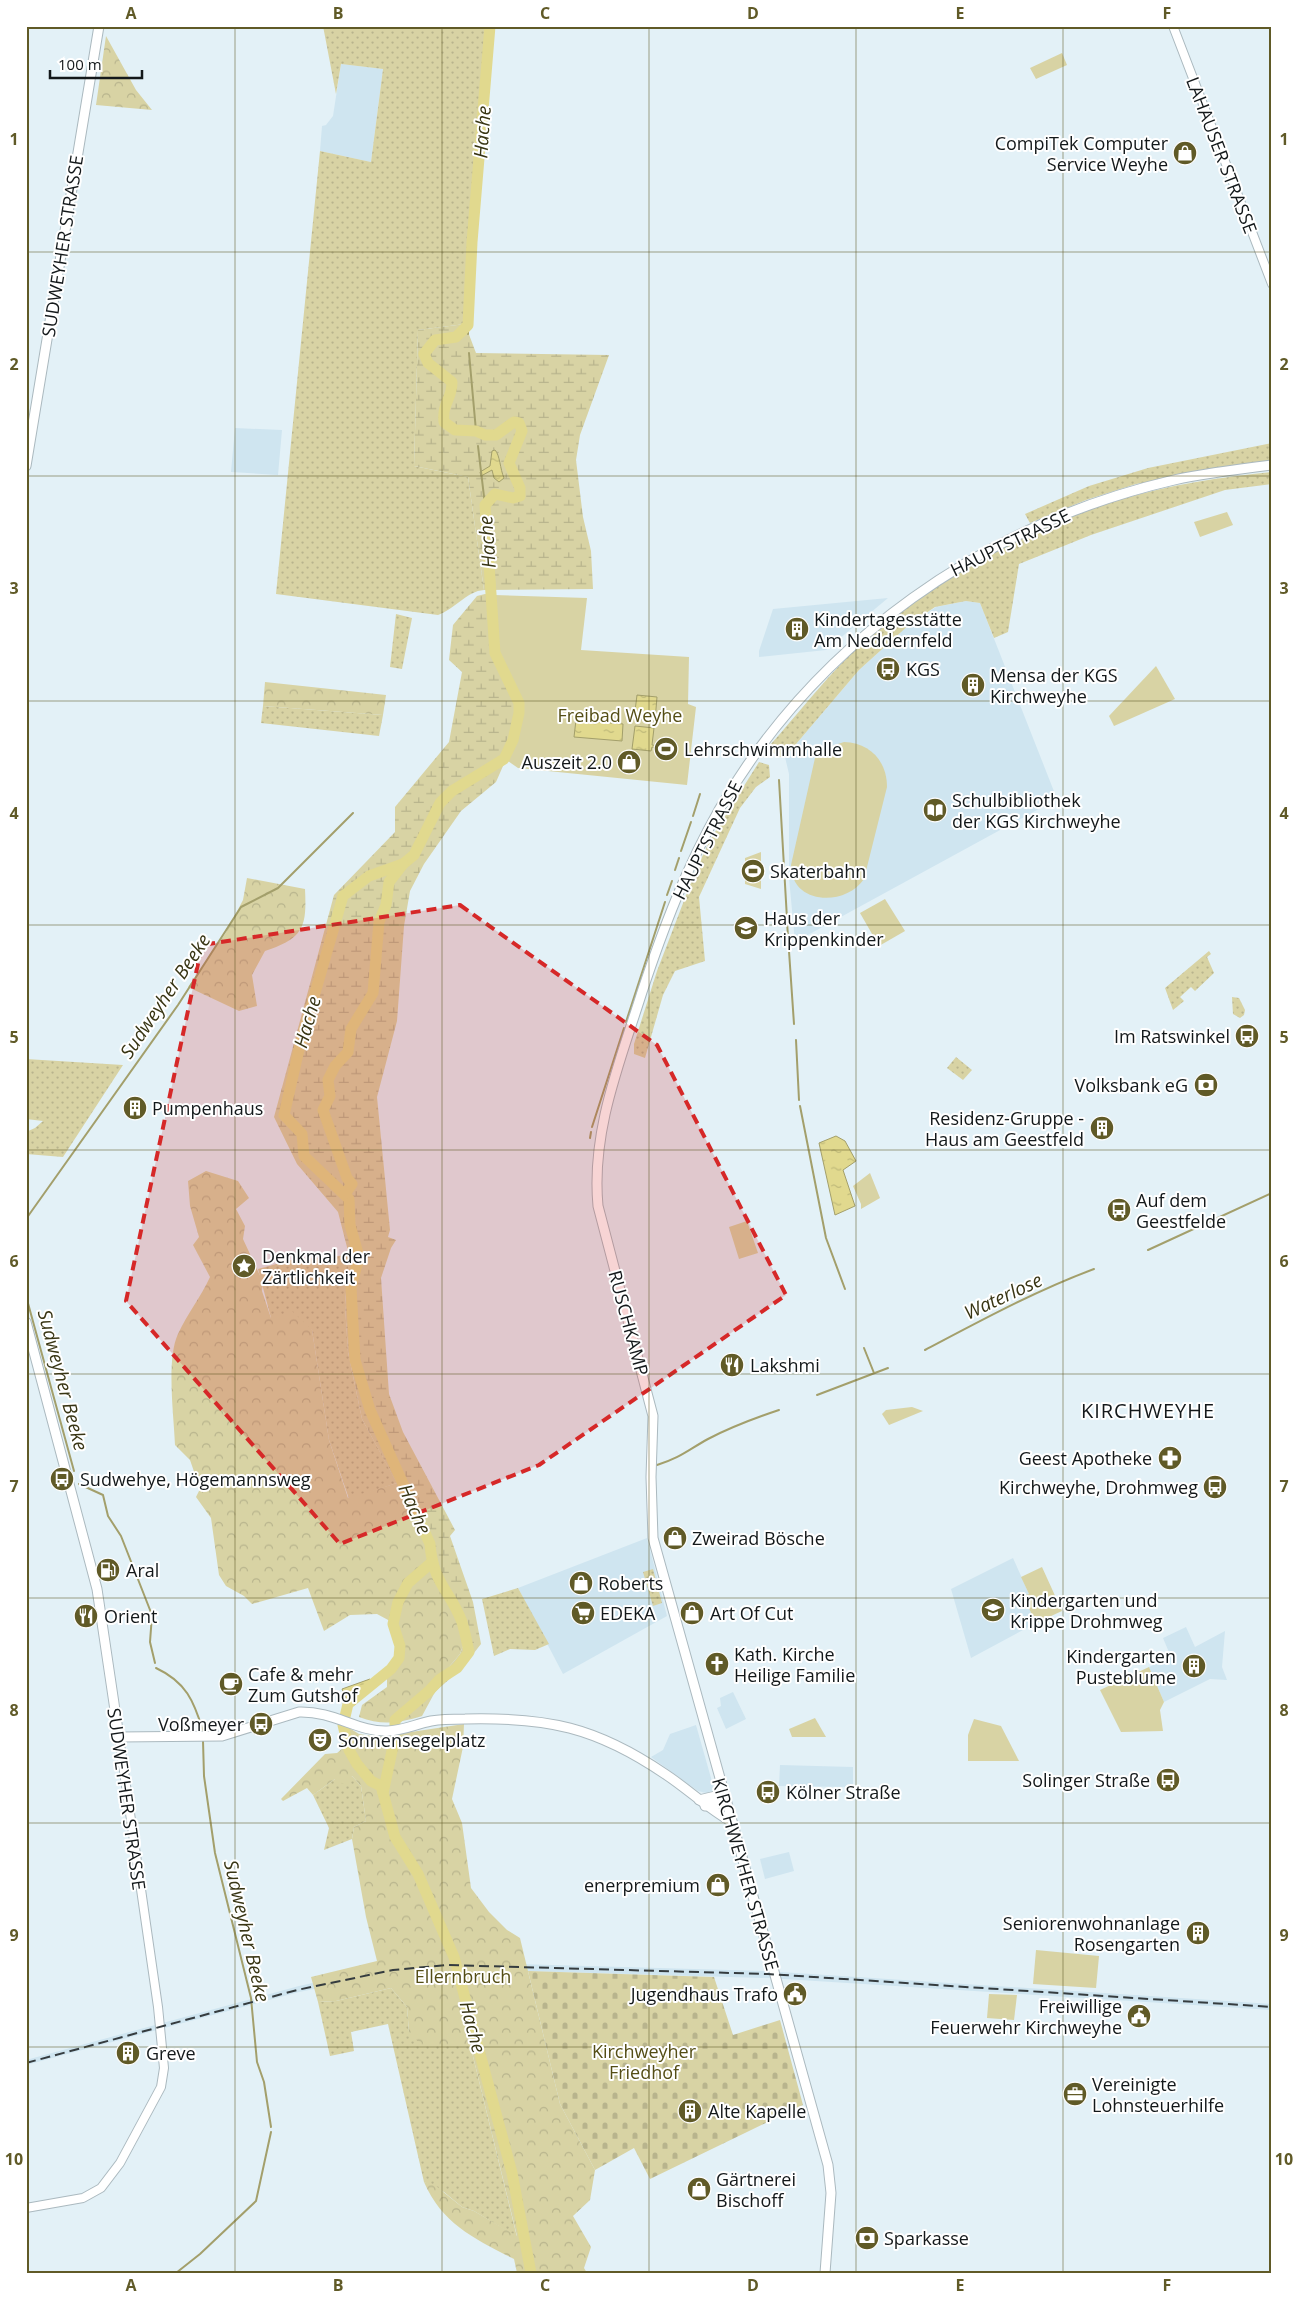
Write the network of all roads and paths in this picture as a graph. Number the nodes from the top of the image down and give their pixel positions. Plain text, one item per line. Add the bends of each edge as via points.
1 (99, 26) edge
2 (1173, 26) edge
3 (1272, 284) edge
4 (1272, 465) edge
5 (26, 466) edge
6 (596, 1170) joint
7 (26, 1322) edge
8 (650, 1477) joint
9 (119, 1737) junction
10 (725, 1798) junction
11 (702, 1803) junction
12 (732, 1822) junction
13 (26, 2208) edge
14 (825, 2273) edge

1 - 5 main road, SUDWEYHER STRASSE
2 - 3 street, LAHAUSER STRASSE
4 - 6 main road, HAUPTSTRASSE via 1175,480 1097,502 1022,532 946,574 903,604 841,655 759,749 719,810 688,870 652,964 609,1095
6 - 8 main road, RUSCHKAMP via 601,1220 653,1416
7 - 9 main road, SUDWEYHER STRASSE via 97,1589
8 - 10 main road, KIRCHWEYHER STRASSE via 655,1549
9 - 11 main road via 222,1736 299,1712 345,1720 375,1731 464,1719 539,1722 589,1732 638,1756
9 - 13 street, SUDWEYHER STRASSE via 158,2007 164,2068 161,2087 120,2163 101,2188 77,2199
10 - 11 main road
10 - 12 main road, KIRCHWEYHER STRASSE
11 - 12 main road
12 - 14 main road, KIRCHWEYHER STRASSE via 828,2165 831,2193

